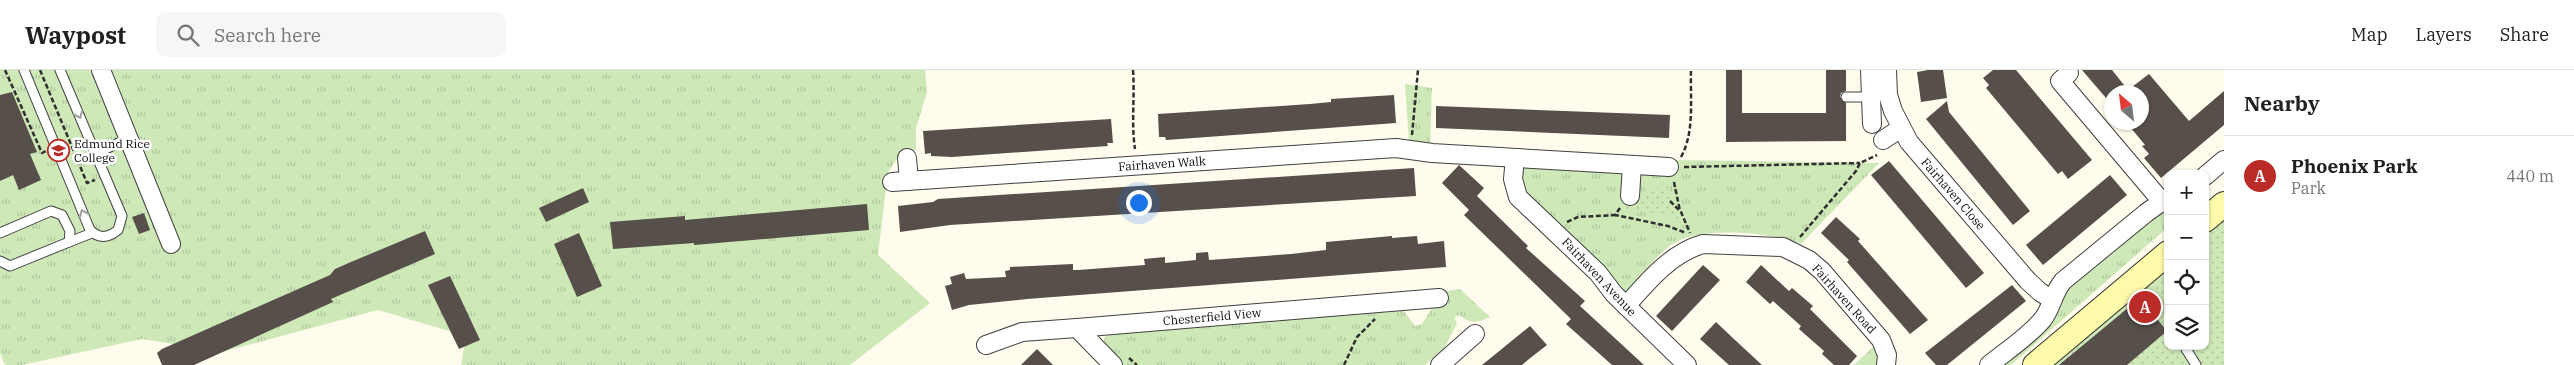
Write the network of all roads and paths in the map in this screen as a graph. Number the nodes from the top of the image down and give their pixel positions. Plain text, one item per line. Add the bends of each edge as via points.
1 (24, 70) edge
2 (40, 70) edge
3 (60, 70) edge
4 (101, 70) edge
5 (1133, 70) edge
6 (1418, 70) edge
7 (1691, 70) edge
8 (1870, 70) edge
9 (1887, 70) edge
10 (2069, 73) dead end
11 (1846, 97) dead end
12 (1871, 97) junction
13 (1872, 124) dead end
14 (1901, 128) junction
15 (129, 138) junction
16 (1883, 140) joint
17 (1411, 150) junction
18 (95, 154) junction
19 (908, 158) dead end
20 (1515, 158) junction
21 (2224, 160) edge
22 (1860, 163) junction
23 (1137, 165) junction
24 (1632, 165) junction
25 (1671, 168) junction
26 (2209, 173) edge
27 (105, 176) junction
28 (1627, 201) joint
29 (1670, 201) dead end
30 (2164, 203) edge
31 (2224, 204) edge
32 (1681, 212) junction
33 (1615, 215) junction
34 (2209, 217) edge
35 (1552, 230) junction
36 (92, 232) junction
37 (0, 233) edge
38 (69, 242) junction
39 (171, 244) dead end
40 (1792, 251) junction
41 (2164, 256) edge
42 (0, 261) edge
43 (1439, 298) dead end
44 (2051, 299) junction
45 (1382, 303) junction
46 (1626, 306) junction
47 (1077, 328) junction
48 (1475, 334) dead end
49 (986, 345) dead end
50 (2187, 350) edge
51 (1113, 365) edge
52 (1344, 365) edge
53 (1440, 365) edge
54 (1687, 365) edge
55 (1886, 365) edge
56 (1988, 365) edge
57 (2035, 365) edge
58 (2196, 365) edge

36 -> 1 lane
2 - 27 path via 87,183
3 -> 18 lane
4 - 15 street
5 - 23 path via 1132,120
6 - 17 path
7 - 25 path via 1687,146
8 - 12 street
9 - 14 street, Fairhaven Close via 1888,95
10 - 30 street via 2060,81
11 - 12 lane
12 - 13 street
14 - 16 street
14 - 44 street, Fairhaven Close via 2028,281
15 - 18 lane
15 - 39 street
16 - 22 path via 1888,149
17 - 20 street, Fairhaven Walk
17 - 23 street, Fairhaven Walk via 1396,148
18 - 27 lane
19 - 23 street, Fairhaven Walk via 901,182
20 - 24 street
20 - 35 street, Fairhaven Avenue via 1513,179 1518,197
21 - 26 street
22 - 25 path
22 - 40 path
24 - 25 street
24 - 28 street
25 - 32 path
27 - 36 lane via 122,223 109,236 100,237
28 - 33 path
29 - 32 path
30 - 44 street via 2146,212 2063,282
31 - 34 main road
32 - 33 path via 1692,236 1668,226
33 - 35 path via 1578,217
35 - 46 street, Fairhaven Avenue via 1598,273
36 - 38 lane
37 - 38 lane via 56,211 66,220
38 - 42 lane via 10,266
40 - 46 street, Fairhaven Road via 1771,246 1703,244 1690,248 1672,259
40 - 55 street, Fairhaven Road via 1822,271 1881,340 1887,355
41 - 57 main road
43 - 45 street, Chesterfield View
44 - 56 street via 2045,317 2036,327
45 - 47 street, Chesterfield View
45 - 52 path via 1382,313 1357,337
46 - 54 street, Fairhaven Avenue
47 - 49 street, Chesterfield View via 1022,332
47 - 51 street
48 - 53 street
50 - 58 lane

